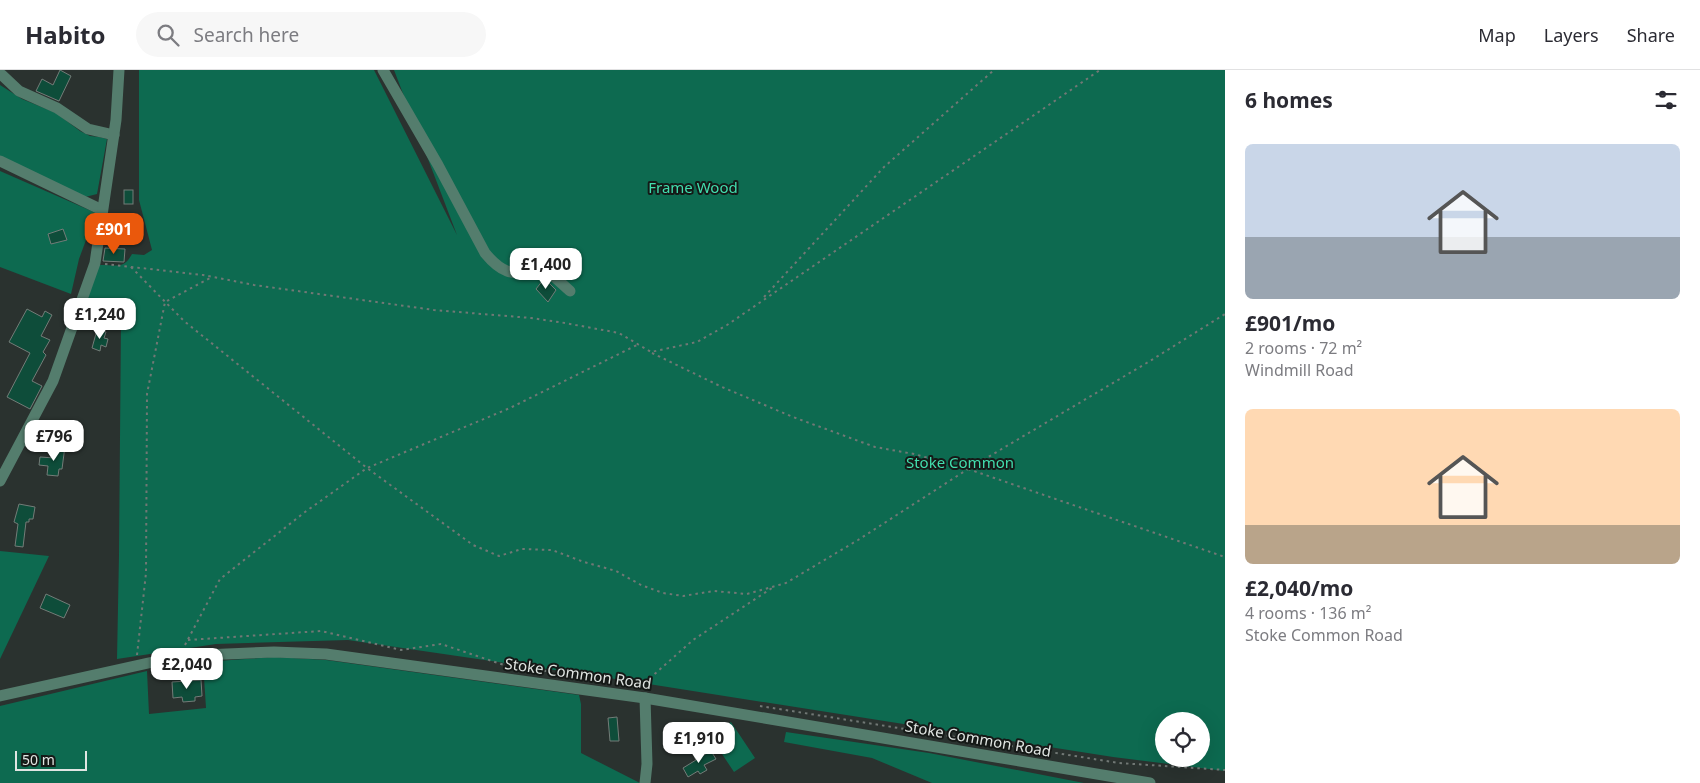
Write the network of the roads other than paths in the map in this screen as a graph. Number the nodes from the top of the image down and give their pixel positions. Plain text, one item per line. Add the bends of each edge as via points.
1 (119, 70) edge
2 (382, 70) edge
3 (2, 75) dead end
4 (114, 136) junction
5 (0, 161) edge
6 (102, 210) junction
7 (570, 291) dead end
8 (0, 481) edge
9 (0, 696) edge
10 (644, 698) junction
11 (645, 783) edge
12 (1150, 783) edge

1 - 4 street
2 - 7 street via 493,263 510,273 550,273
3 - 4 street via 19,91 66,112 88,129
4 - 6 street
5 - 6 street
6 - 8 street via 95,263 53,380
9 - 10 street, Stoke Common Road via 180,656 274,652 326,654
10 - 11 street
10 - 12 street, Stoke Common Road

